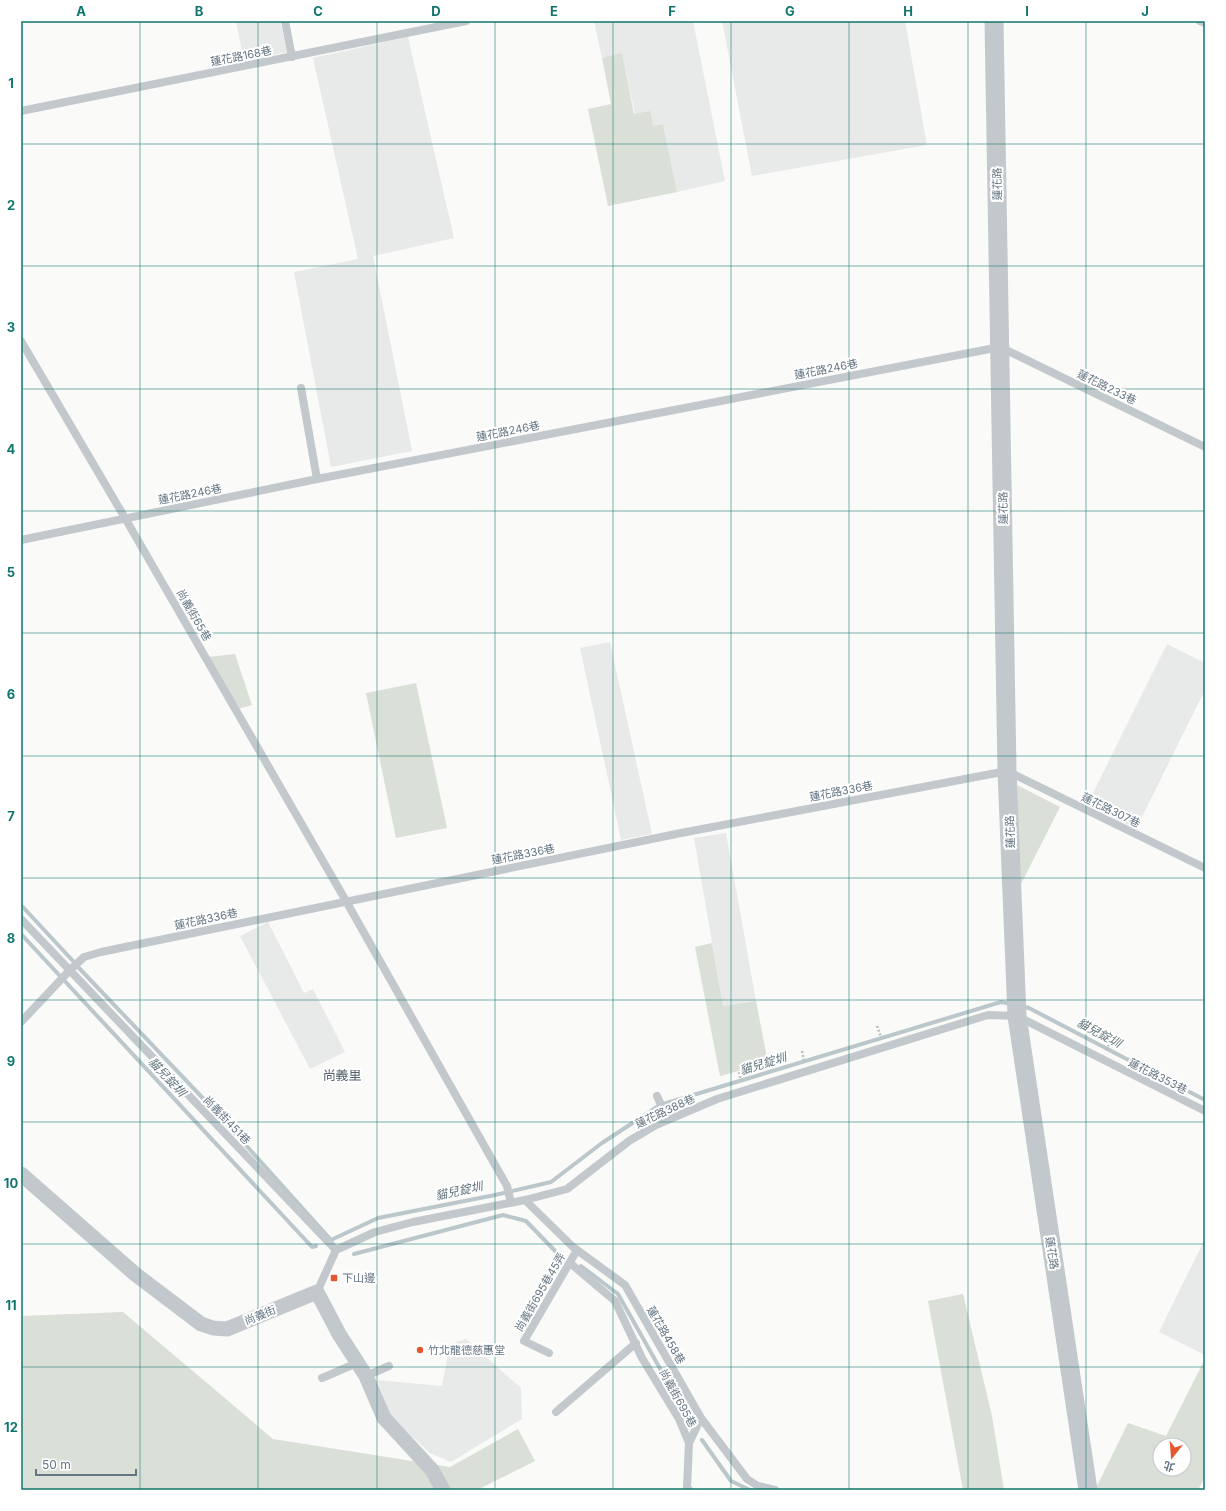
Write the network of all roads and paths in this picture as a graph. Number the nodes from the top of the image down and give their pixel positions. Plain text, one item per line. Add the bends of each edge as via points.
1 (285, 21) edge
2 (466, 21) edge
3 (994, 21) edge
4 (1200, 21) edge
5 (1205, 23) edge
6 (292, 57) junction
7 (21, 111) edge
8 (21, 341) edge
9 (1000, 347) junction
10 (301, 388) dead end
11 (1205, 447) edge
12 (317, 479) junction
13 (125, 518) junction
14 (21, 540) edge
15 (1007, 771) junction
16 (1205, 868) edge
17 (346, 901) junction
18 (21, 919) edge
19 (69, 971) junction
20 (1017, 1016) junction
21 (21, 1022) edge
22 (657, 1096) dead end
23 (1205, 1111) edge
24 (668, 1120) junction
25 (21, 1174) edge
26 (524, 1200) junction
27 (511, 1203) junction
28 (336, 1250) junction
29 (577, 1250) junction
30 (570, 1263) junction
31 (317, 1292) junction
32 (636, 1343) junction
33 (549, 1353) dead end
34 (357, 1363) junction
35 (389, 1366) dead end
36 (366, 1376) junction
37 (322, 1378) dead end
38 (556, 1412) dead end
39 (701, 1418) junction
40 (689, 1443) junction
41 (443, 1490) edge
42 (689, 1490) edge
43 (775, 1490) edge
44 (1088, 1490) edge

1 - 6 lane
2 - 6 lane, 蓮花路168巷
3 - 9 street, 蓮花路
4 - 5 lane
6 - 7 lane, 蓮花路168巷
8 - 13 lane, 尚義街65巷
9 - 11 lane, 蓮花路233巷
9 - 12 lane, 蓮花路246巷
9 - 15 street, 蓮花路
10 - 12 lane
12 - 13 lane, 蓮花路246巷
13 - 14 lane, 蓮花路246巷
13 - 17 lane, 尚義街65巷
15 - 16 lane, 蓮花路307巷
15 - 17 lane, 蓮花路336巷 via 681,833
15 - 20 street, 蓮花路
17 - 19 lane, 蓮花路336巷 via 101,952 84,957
17 - 27 lane, 尚義街65巷 via 507,1186
18 - 19 lane, 尚義街451巷
19 - 21 lane, 蓮花路336巷
19 - 28 lane, 尚義街451巷
20 - 23 lane, 蓮花路353巷
20 - 24 lane, 蓮花路388巷 via 988,1015 717,1099
20 - 44 street, 蓮花路
22 - 24 lane
24 - 26 lane, 蓮花路388巷 via 629,1141 567,1190
25 - 31 street, 尚義街 via 135,1274 201,1324 227,1329
26 - 27 lane, 蓮花路388巷
26 - 29 lane, 蓮花路458巷
27 - 28 lane, 蓮花路388巷 via 375,1232
28 - 31 lane
29 - 30 lane, 尚義街695巷45弄
29 - 39 lane, 蓮花路458巷 via 625,1285
30 - 32 lane, 尚義街695巷 via 615,1301
30 - 33 lane, 尚義街695巷45弄 via 524,1341
31 - 34 street
32 - 38 lane
32 - 40 lane, 尚義街695巷 via 642,1358 679,1419
34 - 36 street
34 - 37 lane
35 - 36 lane
36 - 41 street via 384,1418 432,1470
39 - 40 lane
39 - 43 lane, 蓮花路458巷 via 748,1479 758,1486
40 - 42 lane, 尚義街695巷

